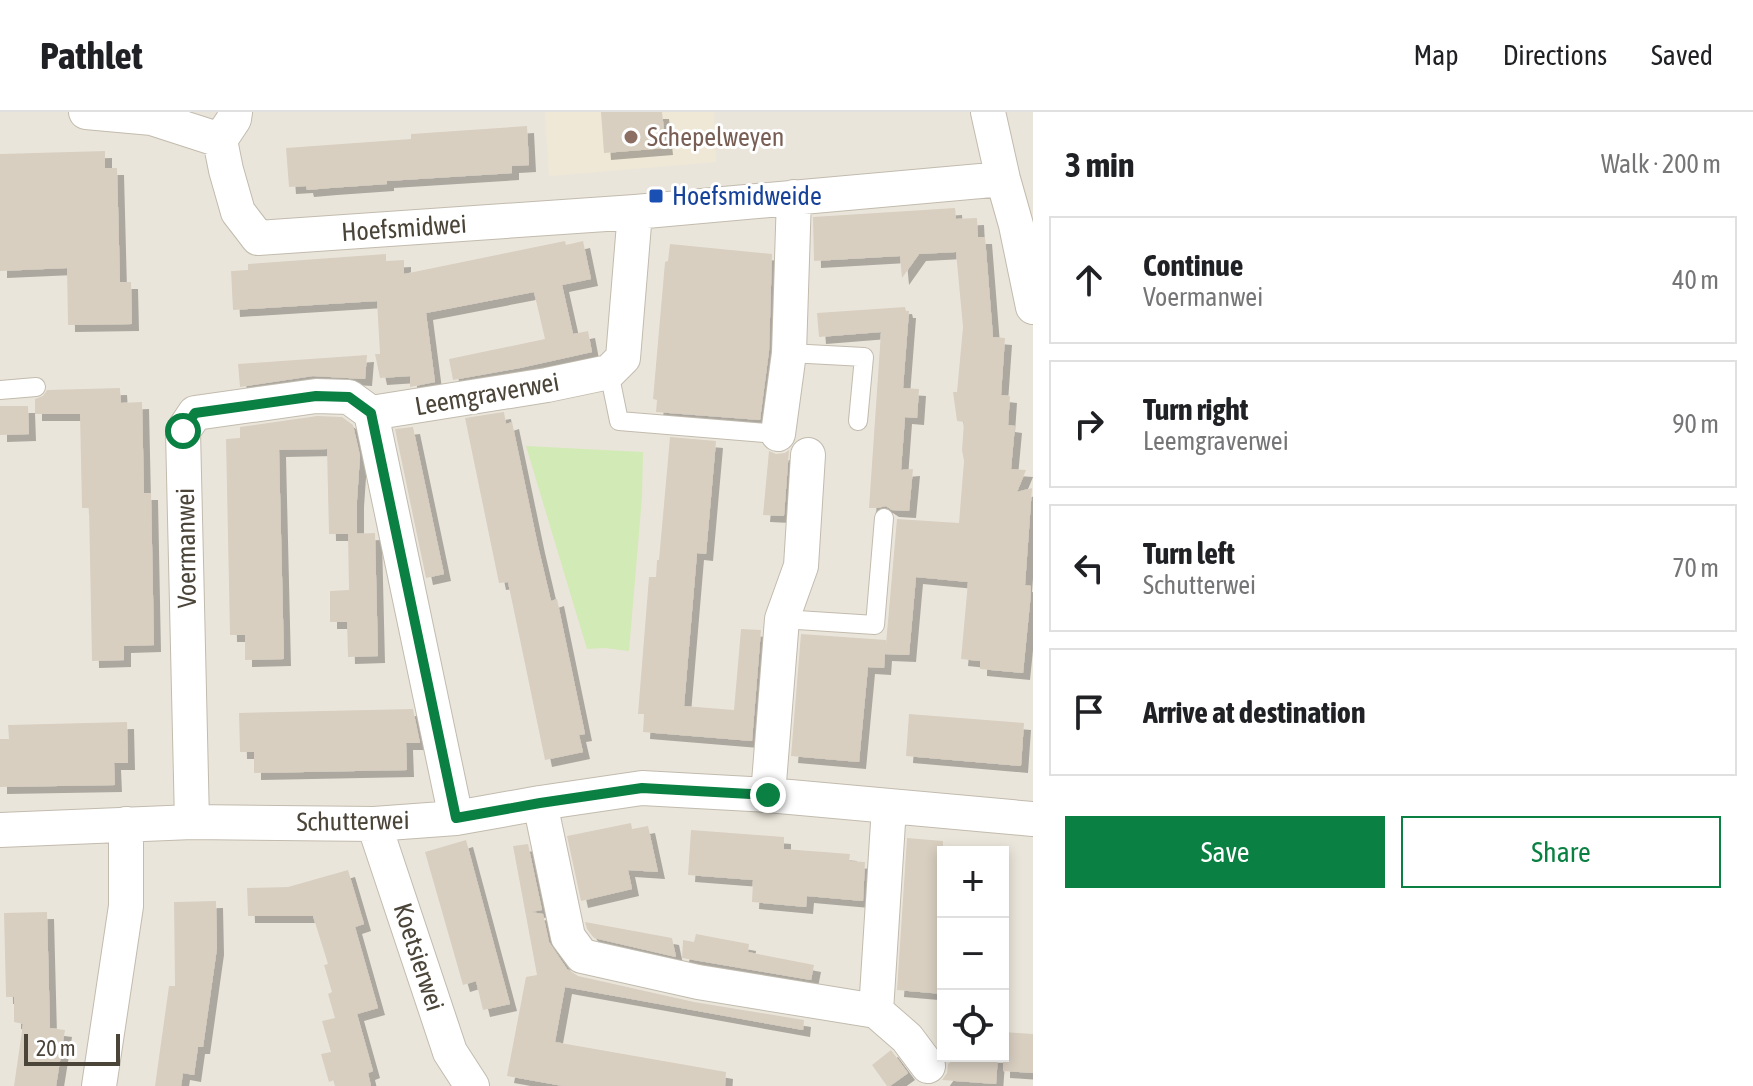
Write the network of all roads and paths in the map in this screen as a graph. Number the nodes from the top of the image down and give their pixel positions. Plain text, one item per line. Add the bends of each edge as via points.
1 (86, 112) edge
2 (988, 112) edge
3 (228, 126) edge
4 (1003, 179) junction
5 (794, 197) junction
6 (635, 212) junction
7 (1025, 226) edge
8 (1033, 307) edge
9 (789, 353) junction
10 (609, 372) junction
11 (36, 387) dead end
12 (0, 390) edge
13 (371, 413) junction
14 (858, 421) dead end
15 (778, 434) joint
16 (808, 455) dead end
17 (884, 518) dead end
18 (782, 619) junction
19 (768, 795) junction
20 (540, 803) junction
21 (889, 807) junction
22 (456, 818) junction
23 (1033, 819) edge
24 (192, 822) junction
25 (126, 824) junction
26 (374, 824) junction
27 (0, 830) edge
28 (876, 1011) junction
29 (928, 1066) dead end
30 (467, 1083) edge
31 (99, 1086) edge

1 - 3 street, Hoefsmidwei
2 - 4 street
3 - 6 street, Hoefsmidwei via 226,170 238,212 258,238
4 - 5 street, Hoefsmidwei
4 - 7 street
5 - 6 street, Hoefsmidwei
5 - 9 street
6 - 10 street via 623,358
7 - 8 street
9 - 14 lane via 864,357
9 - 15 street
10 - 13 street, Leemgraverwei
10 - 15 lane via 619,421
11 - 12 lane
13 - 22 street
13 - 24 street, Voermanwei via 349,397 316,396 195,413 183,431
16 - 18 street via 801,566
17 - 18 lane via 875,625
18 - 19 street
19 - 20 street, Schutterwei via 642,788
19 - 21 street, Schutterwei
20 - 22 street, Schutterwei
20 - 28 street via 568,937 582,956 698,982
21 - 23 street, Schutterwei
21 - 28 street
22 - 26 street, Schutterwei
24 - 25 street, Schutterwei
24 - 26 street, Schutterwei
25 - 27 street, Schutterwei
25 - 31 street via 126,906
26 - 30 street, Koetsierwei via 450,1052
28 - 29 street

